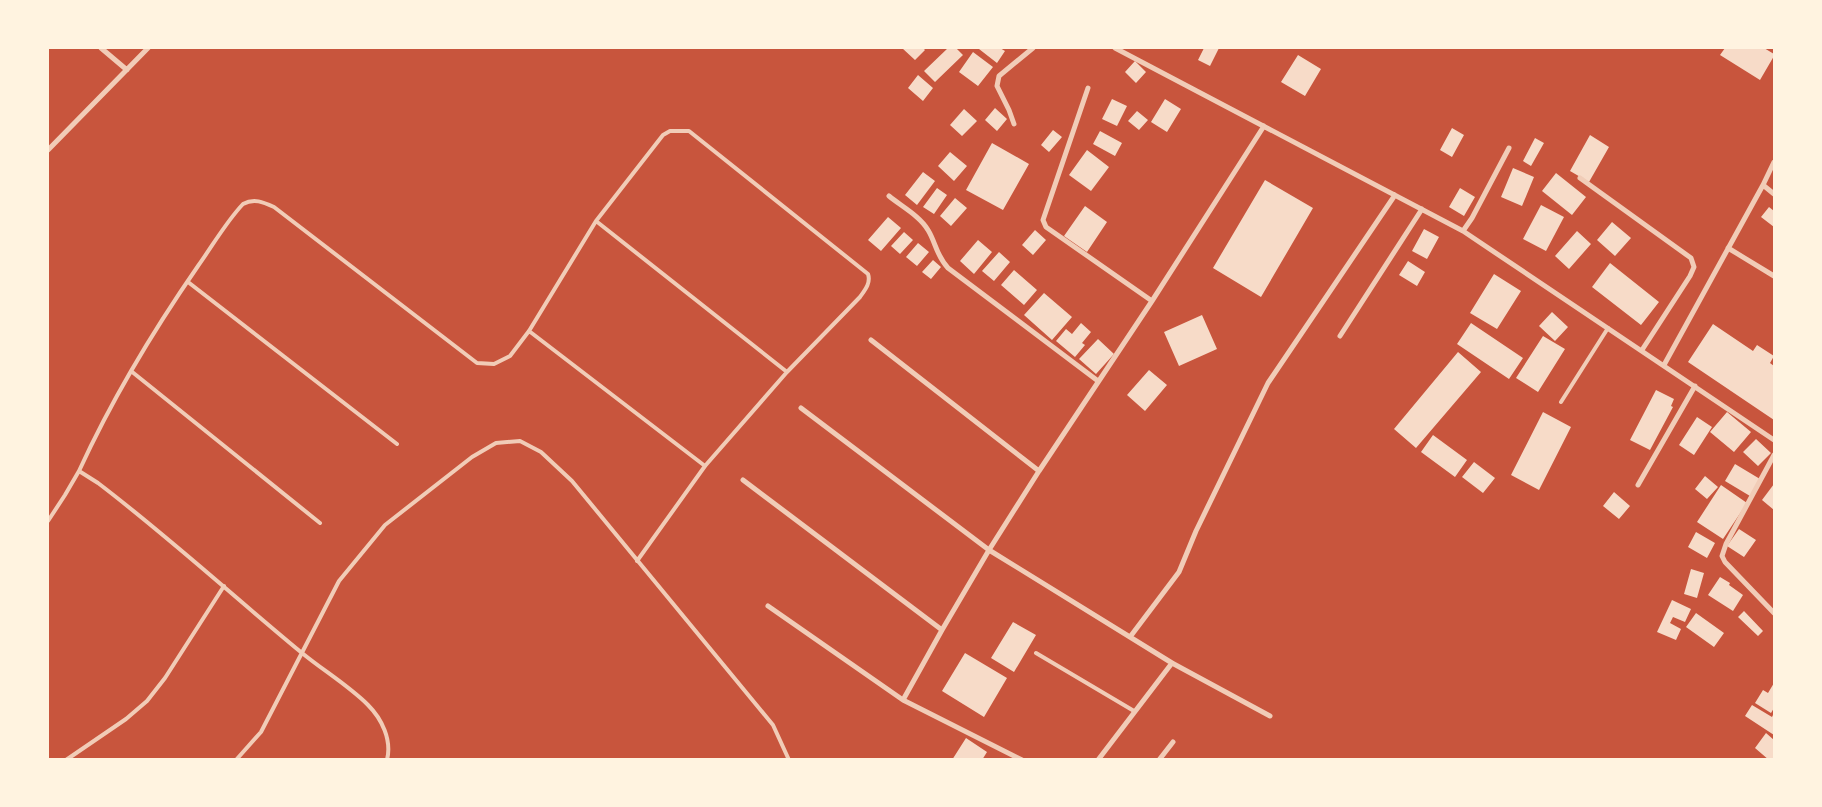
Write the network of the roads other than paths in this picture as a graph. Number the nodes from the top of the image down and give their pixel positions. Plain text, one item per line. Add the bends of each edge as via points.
1 (101, 48) edge
2 (148, 48) edge
3 (1033, 48) edge
4 (1115, 48) edge
5 (126, 70) junction
6 (1088, 88) dead end
7 (1014, 124) dead end
8 (1264, 126) junction
9 (1509, 148) dead end
10 (48, 150) edge
11 (1774, 162) edge
12 (1580, 178) dead end
13 (1763, 185) junction
14 (1394, 194) junction
15 (1774, 194) edge
16 (889, 196) dead end
17 (1422, 209) junction
18 (596, 221) junction
19 (1463, 231) junction
20 (1728, 248) junction
21 (1774, 276) edge
22 (188, 282) junction
23 (1152, 301) junction
24 (1608, 328) junction
25 (529, 331) junction
26 (1340, 336) dead end
27 (871, 340) dead end
28 (1642, 350) junction
29 (1664, 365) junction
30 (131, 371) junction
31 (787, 372) junction
32 (1098, 381) junction
33 (1695, 386) junction
34 (1561, 402) dead end
35 (801, 408) dead end
36 (1774, 440) edge
37 (397, 444) dead end
38 (1774, 455) edge
39 (705, 466) junction
40 (79, 471) junction
41 (1039, 471) junction
42 (743, 480) dead end
43 (1638, 484) dead end
44 (48, 521) edge
45 (320, 523) dead end
46 (989, 550) junction
47 (637, 561) junction
48 (224, 586) junction
49 (768, 606) dead end
50 (1774, 613) edge
51 (942, 630) junction
52 (1130, 637) junction
53 (302, 653) junction
54 (1036, 653) dead end
55 (1172, 663) junction
56 (903, 700) junction
57 (1134, 711) junction
58 (1270, 716) dead end
59 (1173, 742) dead end
60 (66, 760) edge
61 (236, 760) edge
62 (387, 760) edge
63 (789, 760) edge
64 (1022, 760) edge
65 (1098, 760) edge
66 (1159, 760) edge

1 - 5 street
2 - 5 street
3 - 7 street via 999,76 997,86
4 - 8 street
5 - 10 street
6 - 23 street via 1043,220 1046,227
8 - 14 street
8 - 23 street
9 - 19 street
11 - 13 street
12 - 28 street via 1691,258 1694,267 1690,276
13 - 15 street
13 - 20 street
14 - 17 street
14 - 52 street via 1268,383 1179,572
16 - 32 street via 927,228 942,261 952,272
17 - 19 street
17 - 26 street
18 - 25 lane
18 - 31 lane
18 - 31 lane via 663,135 670,131 689,130 868,274 868,286 860,297
19 - 24 street
20 - 21 street
20 - 29 street
22 - 25 lane via 238,209 249,200 274,206 477,363 494,364 510,356
22 - 30 lane
22 - 37 lane
23 - 32 street
24 - 28 street
24 - 34 lane
25 - 39 lane
27 - 41 street
28 - 29 street
29 - 33 street
30 - 40 lane
30 - 45 lane
31 - 39 lane
32 - 41 street
33 - 36 street
33 - 43 street
35 - 46 street
38 - 50 street via 1722,556
39 - 47 lane
40 - 44 lane
40 - 48 lane via 120,500
41 - 46 street
42 - 51 street
46 - 51 street
46 - 52 street
47 - 53 lane via 572,481 540,452 520,441 496,443 472,457 385,525 339,581
47 - 63 lane via 772,725
48 - 53 lane
48 - 60 lane via 147,701
49 - 56 street
51 - 56 street
52 - 55 street
53 - 61 lane via 260,732
53 - 62 lane via 369,705 385,728 390,751
54 - 57 lane
55 - 57 street
55 - 58 street
56 - 64 street
57 - 65 street
59 - 66 street

